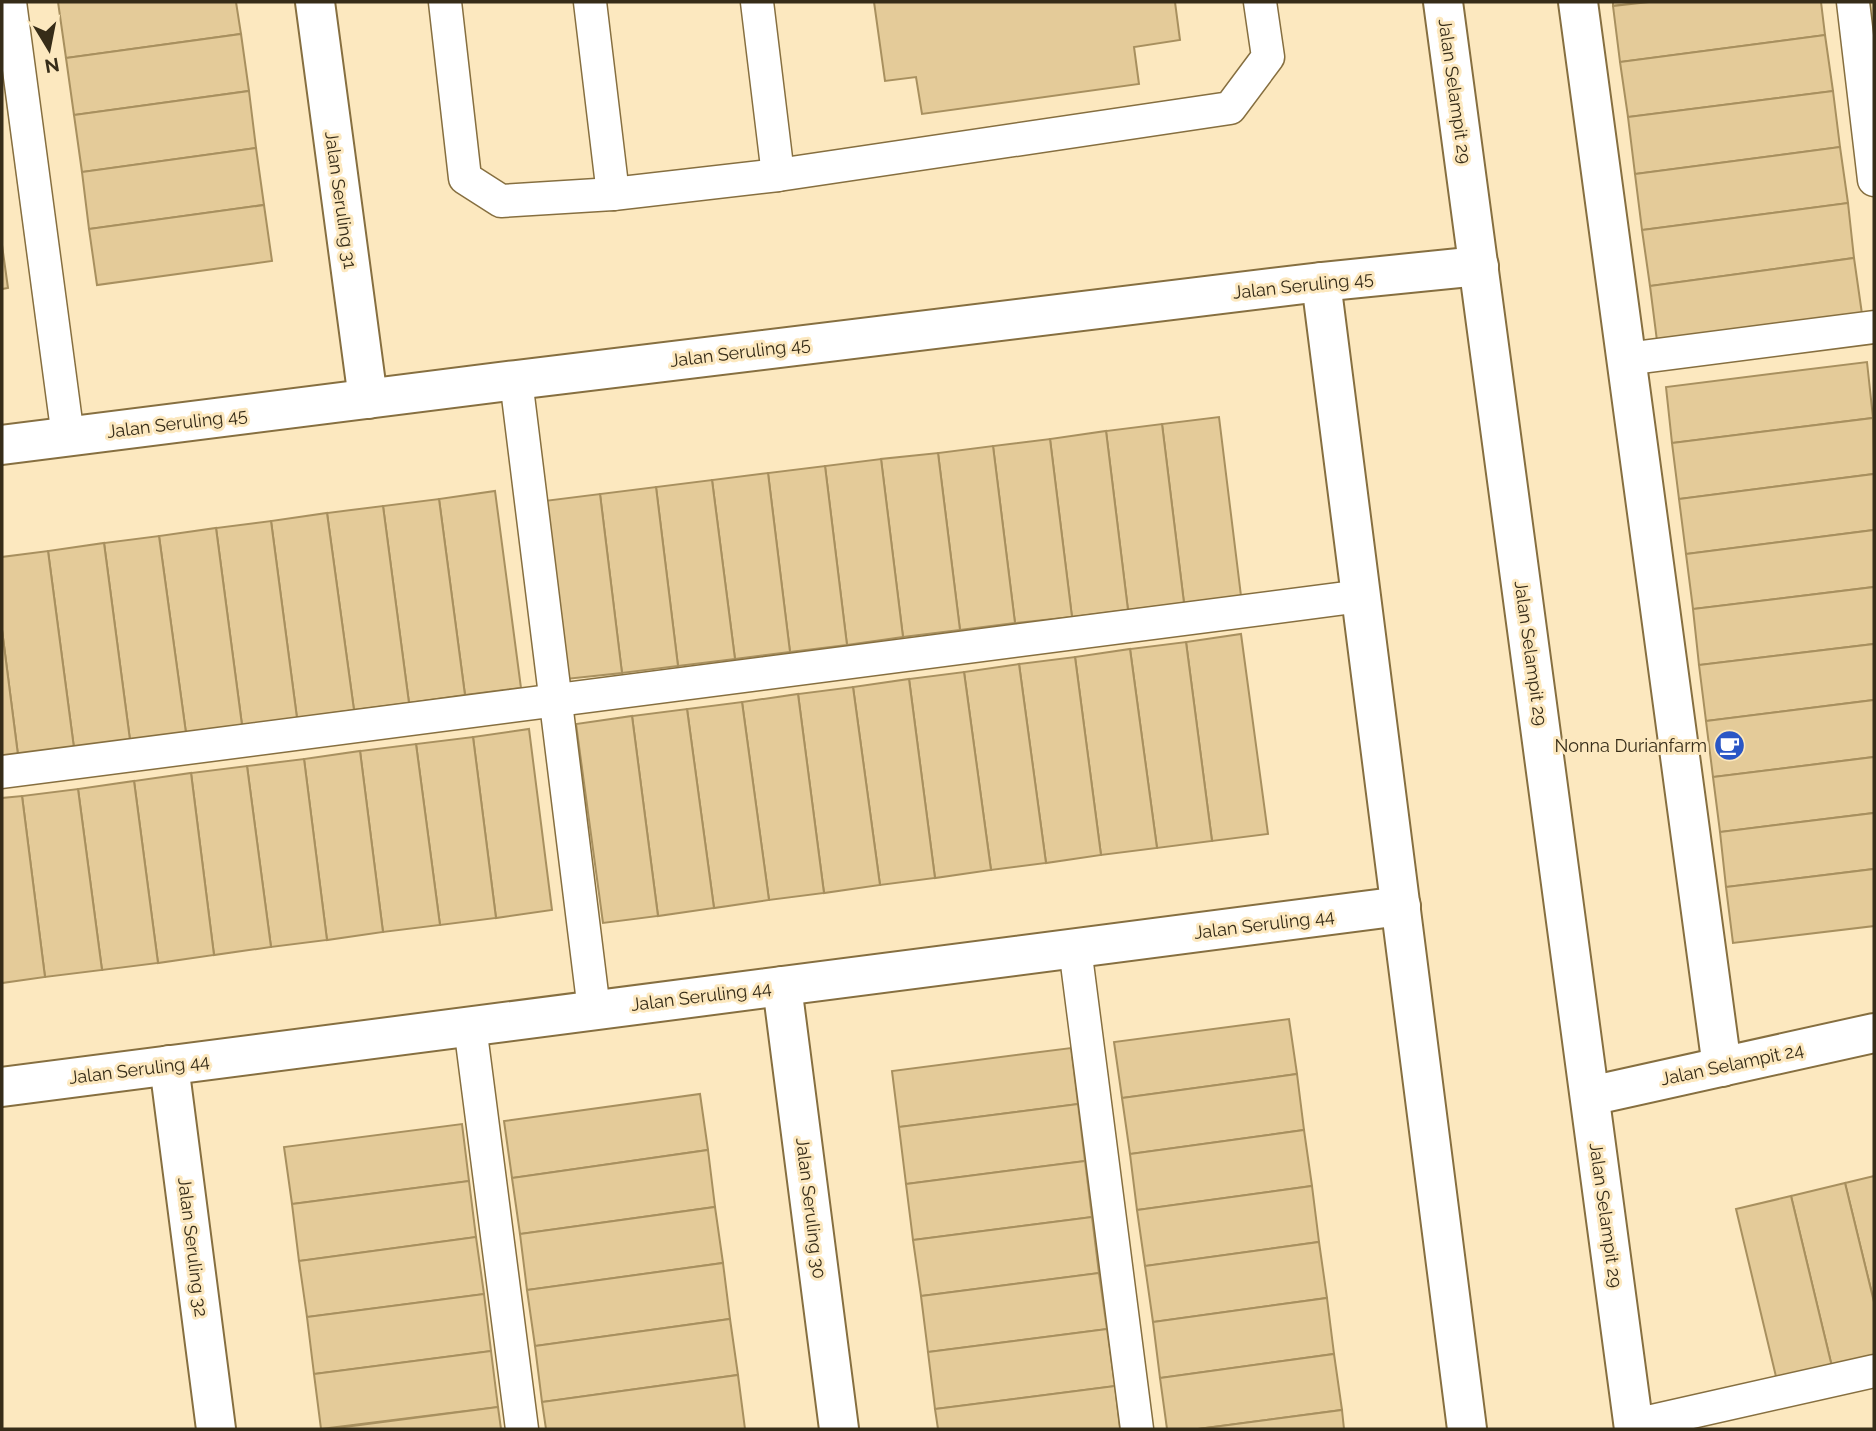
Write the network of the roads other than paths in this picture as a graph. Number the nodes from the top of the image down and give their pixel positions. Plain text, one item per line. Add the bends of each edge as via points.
1 (10, 2) edge
2 (315, 2) edge
3 (445, 2) edge
4 (590, 2) edge
5 (757, 2) edge
6 (1260, 2) edge
7 (1443, 2) edge
8 (1578, 2) edge
9 (1853, 2) edge
10 (778, 175) junction
11 (1874, 180) edge
12 (613, 194) junction
13 (1479, 266) junction
14 (1321, 282) junction
15 (1874, 327) edge
16 (1626, 359) junction
17 (516, 380) junction
18 (368, 399) junction
19 (68, 437) junction
20 (2, 445) edge
21 (1361, 596) junction
22 (554, 701) junction
23 (2, 772) edge
24 (1401, 906) junction
25 (1075, 948) junction
26 (782, 986) junction
27 (594, 1010) junction
28 (470, 1026) junction
29 (1874, 1033) edge
30 (169, 1065) junction
31 (1722, 1067) junction
32 (2, 1087) edge
33 (1590, 1096) junction
34 (1874, 1371) edge
35 (1634, 1427) edge
36 (216, 1429) edge
37 (522, 1429) edge
38 (839, 1429) edge
39 (1137, 1429) edge
40 (1467, 1429) edge

1 - 19 lane
2 - 18 street, Jalan Seruling 31
3 - 12 lane via 465,178 501,201
4 - 12 lane
5 - 10 lane
6 - 10 lane via 1268,57 1230,108
7 - 13 street, Jalan Selampit 29
8 - 16 street
9 - 11 lane
10 - 12 lane
13 - 14 street, Jalan Seruling 45
13 - 33 street, Jalan Selampit 29
14 - 17 street, Jalan Seruling 45
14 - 21 street
15 - 16 lane
16 - 31 street
17 - 18 street, Jalan Seruling 45
17 - 22 lane
18 - 19 street, Jalan Seruling 45
19 - 20 street, Jalan Seruling 45
21 - 22 lane
21 - 24 street
22 - 23 lane
22 - 27 lane
24 - 25 street, Jalan Seruling 44
24 - 40 street
25 - 26 street, Jalan Seruling 44
25 - 39 lane
26 - 27 street, Jalan Seruling 44
26 - 38 street, Jalan Seruling 30
27 - 28 street, Jalan Seruling 44
28 - 30 street, Jalan Seruling 44
28 - 37 lane
29 - 31 street, Jalan Selampit 24
30 - 32 street, Jalan Seruling 44
30 - 36 street, Jalan Seruling 32
31 - 33 street, Jalan Selampit 24
33 - 35 street, Jalan Selampit 29
34 - 35 lane

